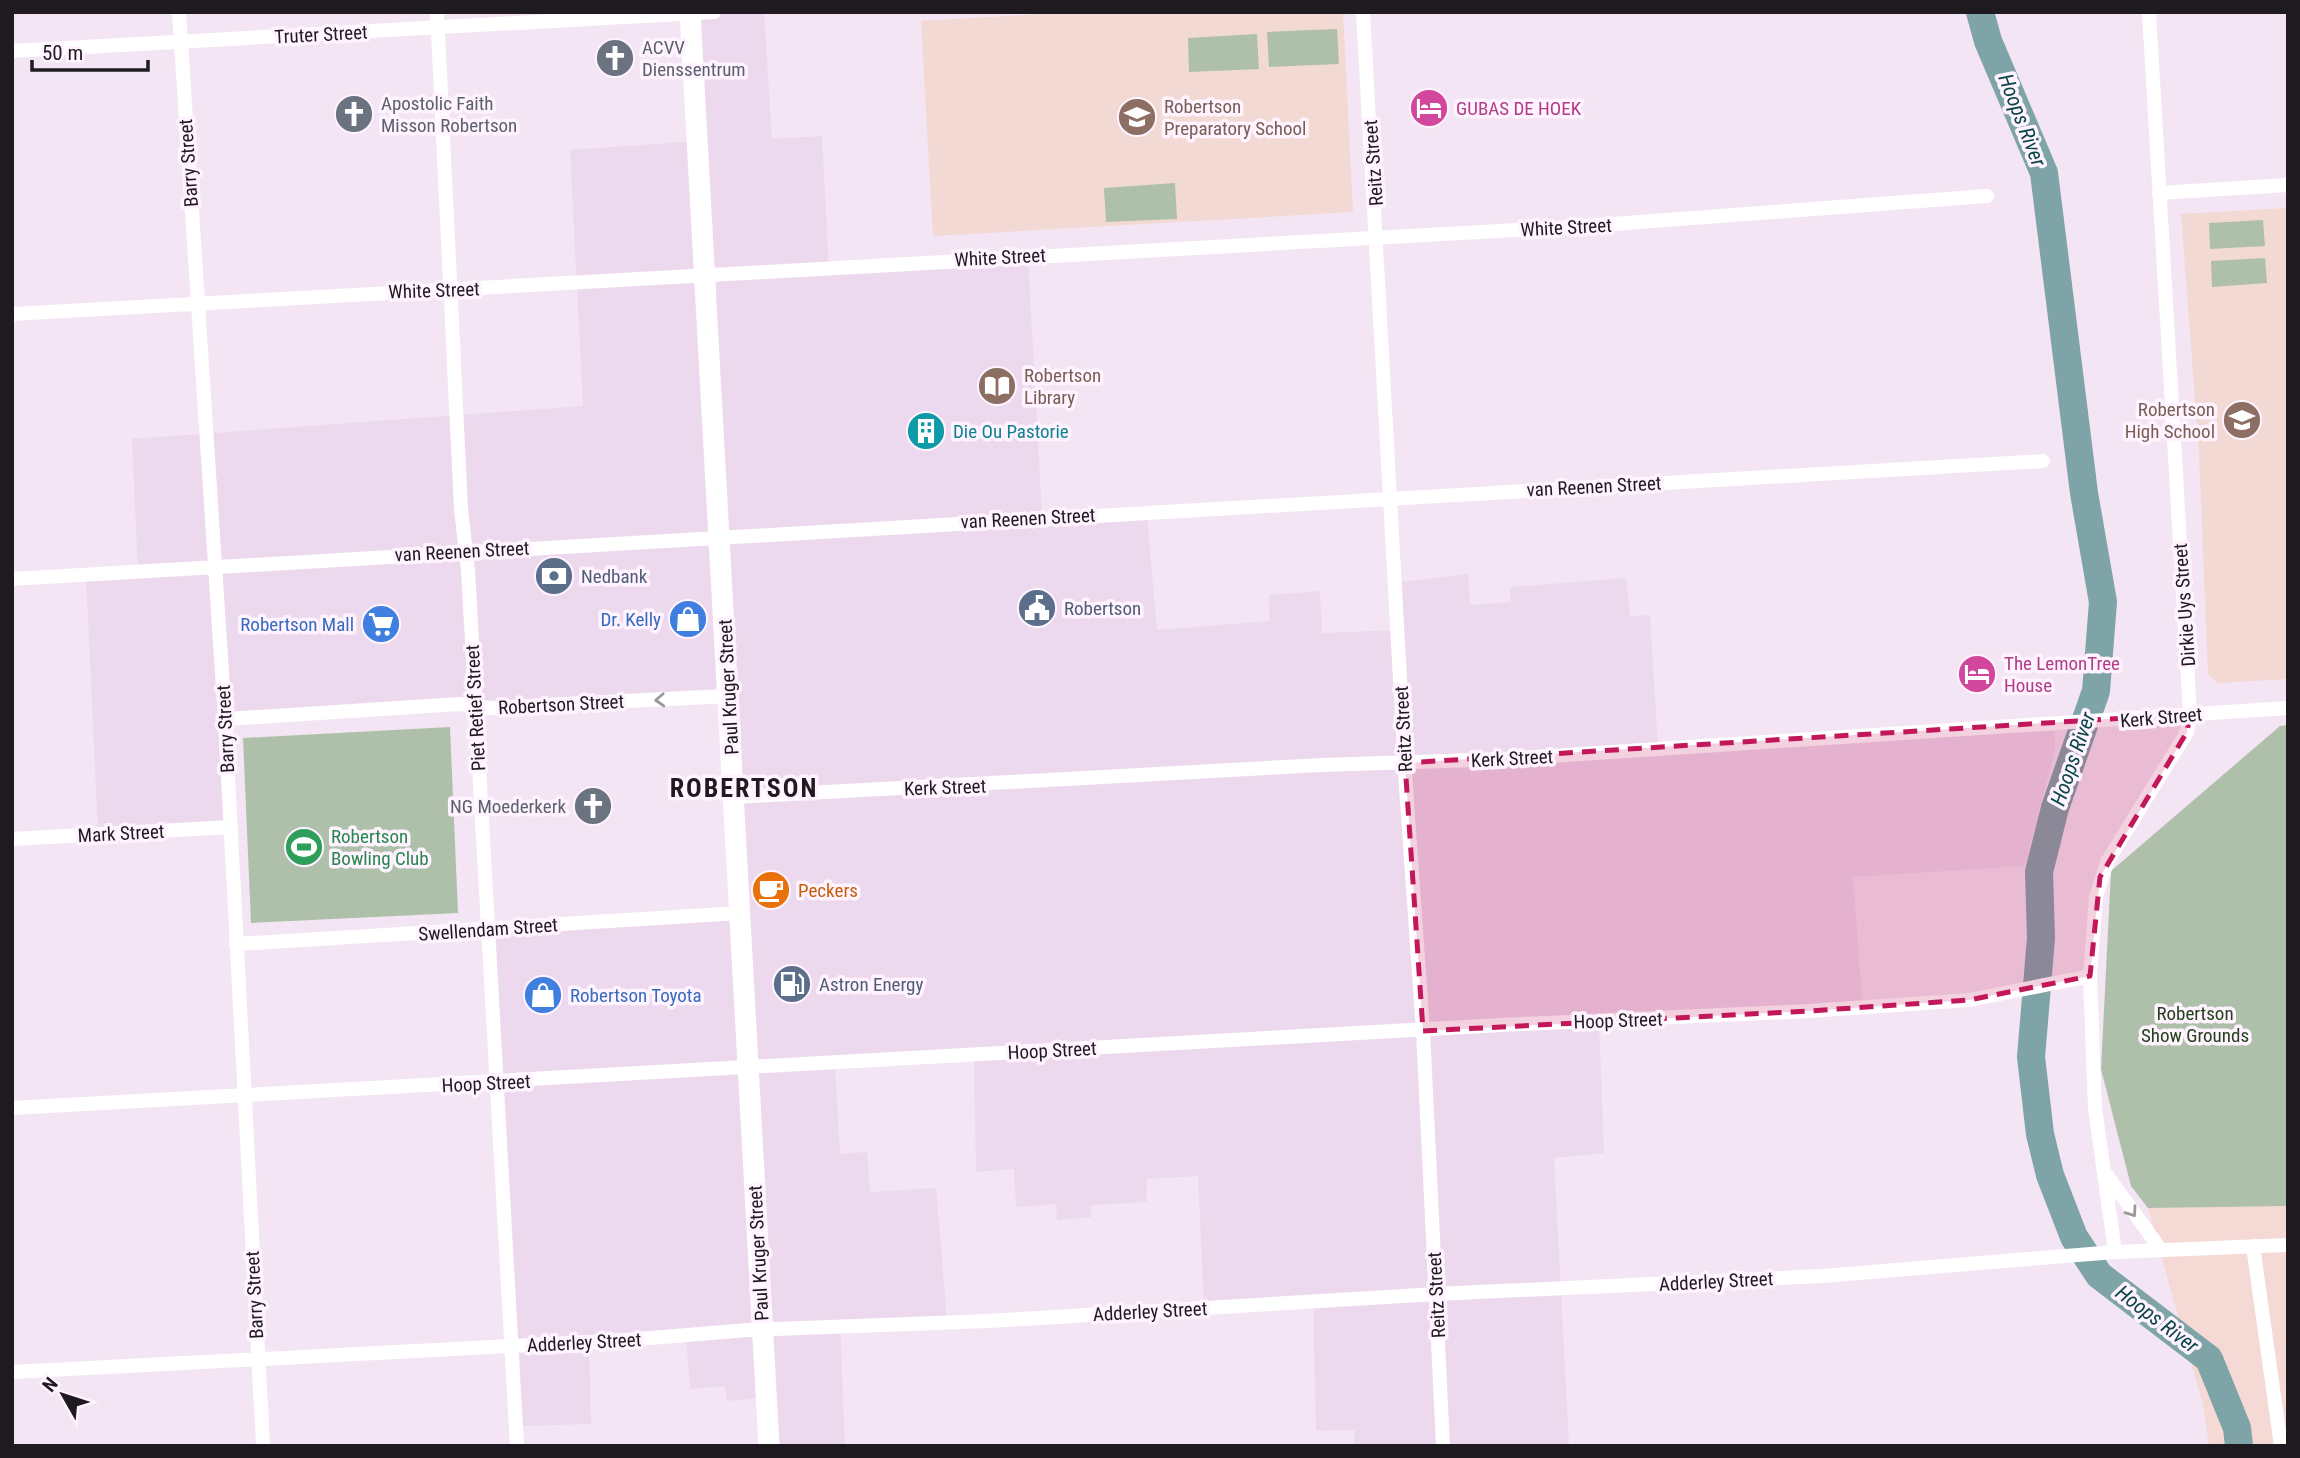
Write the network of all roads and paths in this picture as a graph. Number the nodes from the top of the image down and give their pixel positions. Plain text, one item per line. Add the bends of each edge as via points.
1 (179, 12) edge
2 (437, 12) edge
3 (714, 12) edge
4 (1363, 12) edge
5 (2149, 12) edge
6 (690, 13) edge
7 (438, 28) junction
8 (180, 43) junction
9 (12, 51) edge
10 (2288, 186) edge
11 (2159, 193) junction
12 (1987, 196) dead end
13 (1377, 236) junction
14 (705, 275) junction
15 (452, 289) junction
16 (199, 304) junction
17 (12, 314) edge
18 (2043, 461) dead end
19 (1390, 498) junction
20 (719, 536) junction
21 (466, 551) junction
22 (215, 567) junction
23 (12, 579) edge
24 (729, 696) junction
25 (475, 706) junction
26 (2288, 708) edge
27 (2190, 714) junction
28 (225, 719) junction
29 (1405, 763) junction
30 (735, 797) junction
31 (230, 827) junction
32 (12, 839) edge
33 (740, 913) junction
34 (487, 930) junction
35 (236, 944) junction
36 (2090, 976) junction
37 (1423, 1031) junction
38 (748, 1068) junction
39 (495, 1082) junction
40 (242, 1095) junction
41 (12, 1108) edge
42 (2105, 1172) junction
43 (2288, 1245) edge
44 (2253, 1246) junction
45 (2161, 1250) junction
46 (2115, 1252) junction
47 (1436, 1294) junction
48 (762, 1330) junction
49 (510, 1346) junction
50 (258, 1357) junction
51 (12, 1372) edge
52 (263, 1446) edge
53 (517, 1446) edge
54 (769, 1446) edge
55 (1443, 1446) edge
56 (2281, 1446) edge

1 - 8 street, Barry Street
2 - 7 street, Piet Retief Street
3 - 6 street, Truter Street
4 - 13 street, Reitz Street
5 - 11 street, Dirkie Uys Street
6 - 7 street, Truter Street
6 - 14 street, Paul Kruger Street
7 - 8 street, Truter Street
7 - 15 street, Piet Retief Street
8 - 9 street, Truter Street
8 - 16 street, Barry Street
10 - 11 street
11 - 27 street, Dirkie Uys Street
12 - 13 street, White Street via 1572,227
13 - 14 street, White Street
13 - 19 street, Reitz Street
14 - 15 street, White Street
14 - 20 street, Paul Kruger Street
15 - 16 street, White Street
15 - 21 street, Piet Retief Street
16 - 17 street, White Street
16 - 22 street, Barry Street
18 - 19 street, van Reenen Street
19 - 20 street, van Reenen Street
19 - 29 street, Reitz Street
20 - 21 street, van Reenen Street
20 - 24 street, Paul Kruger Street
21 - 22 street, van Reenen Street
21 - 25 street, Piet Retief Street
22 - 23 street, van Reenen Street
22 - 28 street, Barry Street
24 -> 25 street, Robertson Street
24 - 30 street, Paul Kruger Street
25 - 28 street, Robertson Street
25 - 34 street, Piet Retief Street
26 - 27 street, Kerk Street
27 - 29 street, Kerk Street
27 - 36 street, Dirkie Uys Street via 2187,732 2100,877
28 - 31 street, Barry Street
29 - 30 street, Kerk Street
29 - 37 street, Reitz Street
30 - 33 street, Paul Kruger Street
31 - 32 street, Mark Street
31 - 35 street, Barry Street
33 - 34 street, Swellendam Street
33 - 38 street, Paul Kruger Street
34 - 35 street, Swellendam Street
34 - 39 street, Piet Retief Street
35 - 40 street, Barry Street
36 - 37 street, Hoop Street via 1969,1000
36 - 42 street, Dirkie Uys Street via 2095,1116
37 - 38 street, Hoop Street
37 - 47 street, Reitz Street
38 - 39 street, Hoop Street
38 - 48 street, Paul Kruger Street
39 - 40 street, Hoop Street
39 - 49 street, Piet Retief Street
40 - 41 street, Hoop Street
40 - 50 street, Barry Street
42 -> 45 street, Dirkie Uys Street
42 - 46 street, Dirkie Uys Street
43 - 44 street, Adderley Street
44 - 45 street, Adderley Street
44 - 56 street
45 - 46 street, Adderley Street
46 - 47 street, Adderley Street via 1822,1276
47 - 48 street, Adderley Street
47 - 55 street, Reitz Street
48 - 49 street, Adderley Street
48 - 54 street, Paul Kruger Street
49 - 50 street, Adderley Street
49 - 53 street, Piet Retief Street
50 - 51 street, Adderley Street
50 - 52 street, Barry Street

